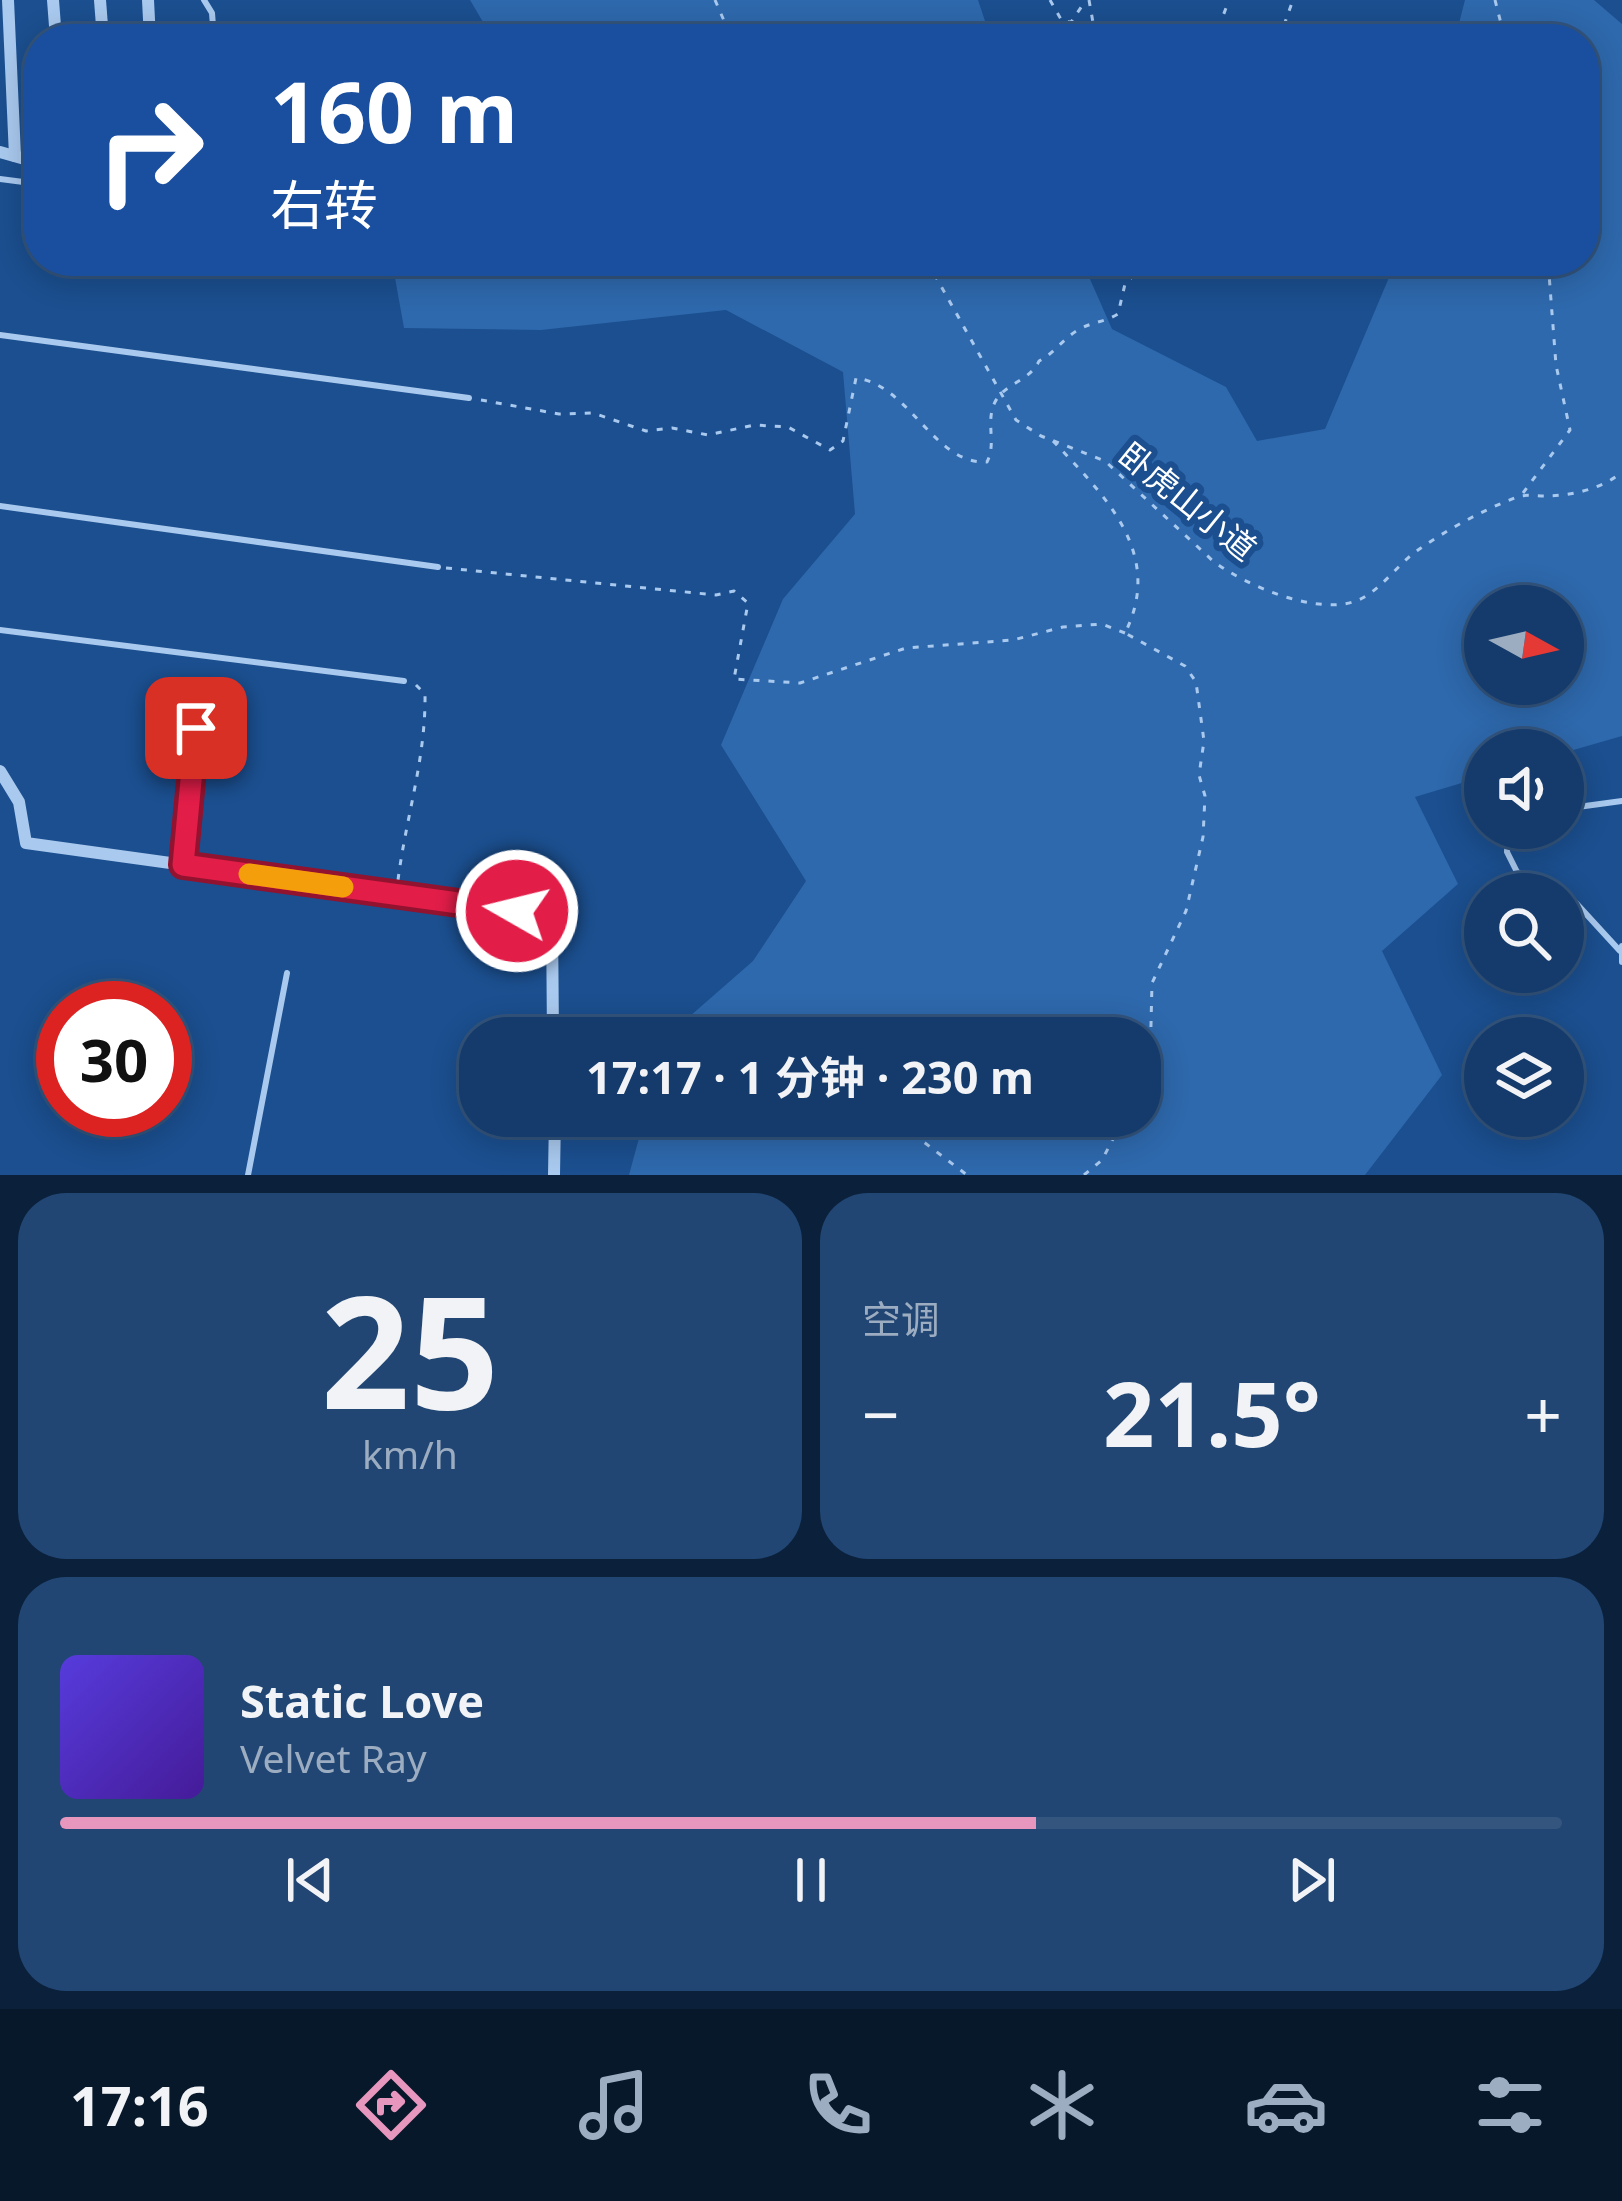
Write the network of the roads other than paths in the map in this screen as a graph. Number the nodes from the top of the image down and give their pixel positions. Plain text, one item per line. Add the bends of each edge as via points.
1 (8, 0) edge
2 (0, 152) edge
3 (15, 156) junction
4 (24, 159) edge
5 (0, 335) edge
6 (469, 398) road end
7 (0, 506) edge
8 (438, 568) road end
9 (0, 631) edge
10 (404, 681) road end
11 (196, 728) dead end
12 (0, 771) edge
13 (1622, 801) edge
14 (1584, 806) edge
15 (1507, 849) edge
16 (183, 865) junction
17 (1621, 948) edge
18 (1622, 962) edge
19 (287, 973) dead end
20 (553, 1017) edge
21 (555, 1137) edge
22 (248, 1175) edge
23 (554, 1175) edge

1 - 3 street
2 - 3 street
3 - 4 street
5 - 6 lane
7 - 8 lane
9 - 10 lane
11 - 16 lane
12 - 16 street via 19,802 26,844
13 - 14 lane
15 - 17 lane via 1517,872 1576,904
16 - 20 street via 552,916
17 - 18 lane
19 - 22 lane
21 - 23 street

